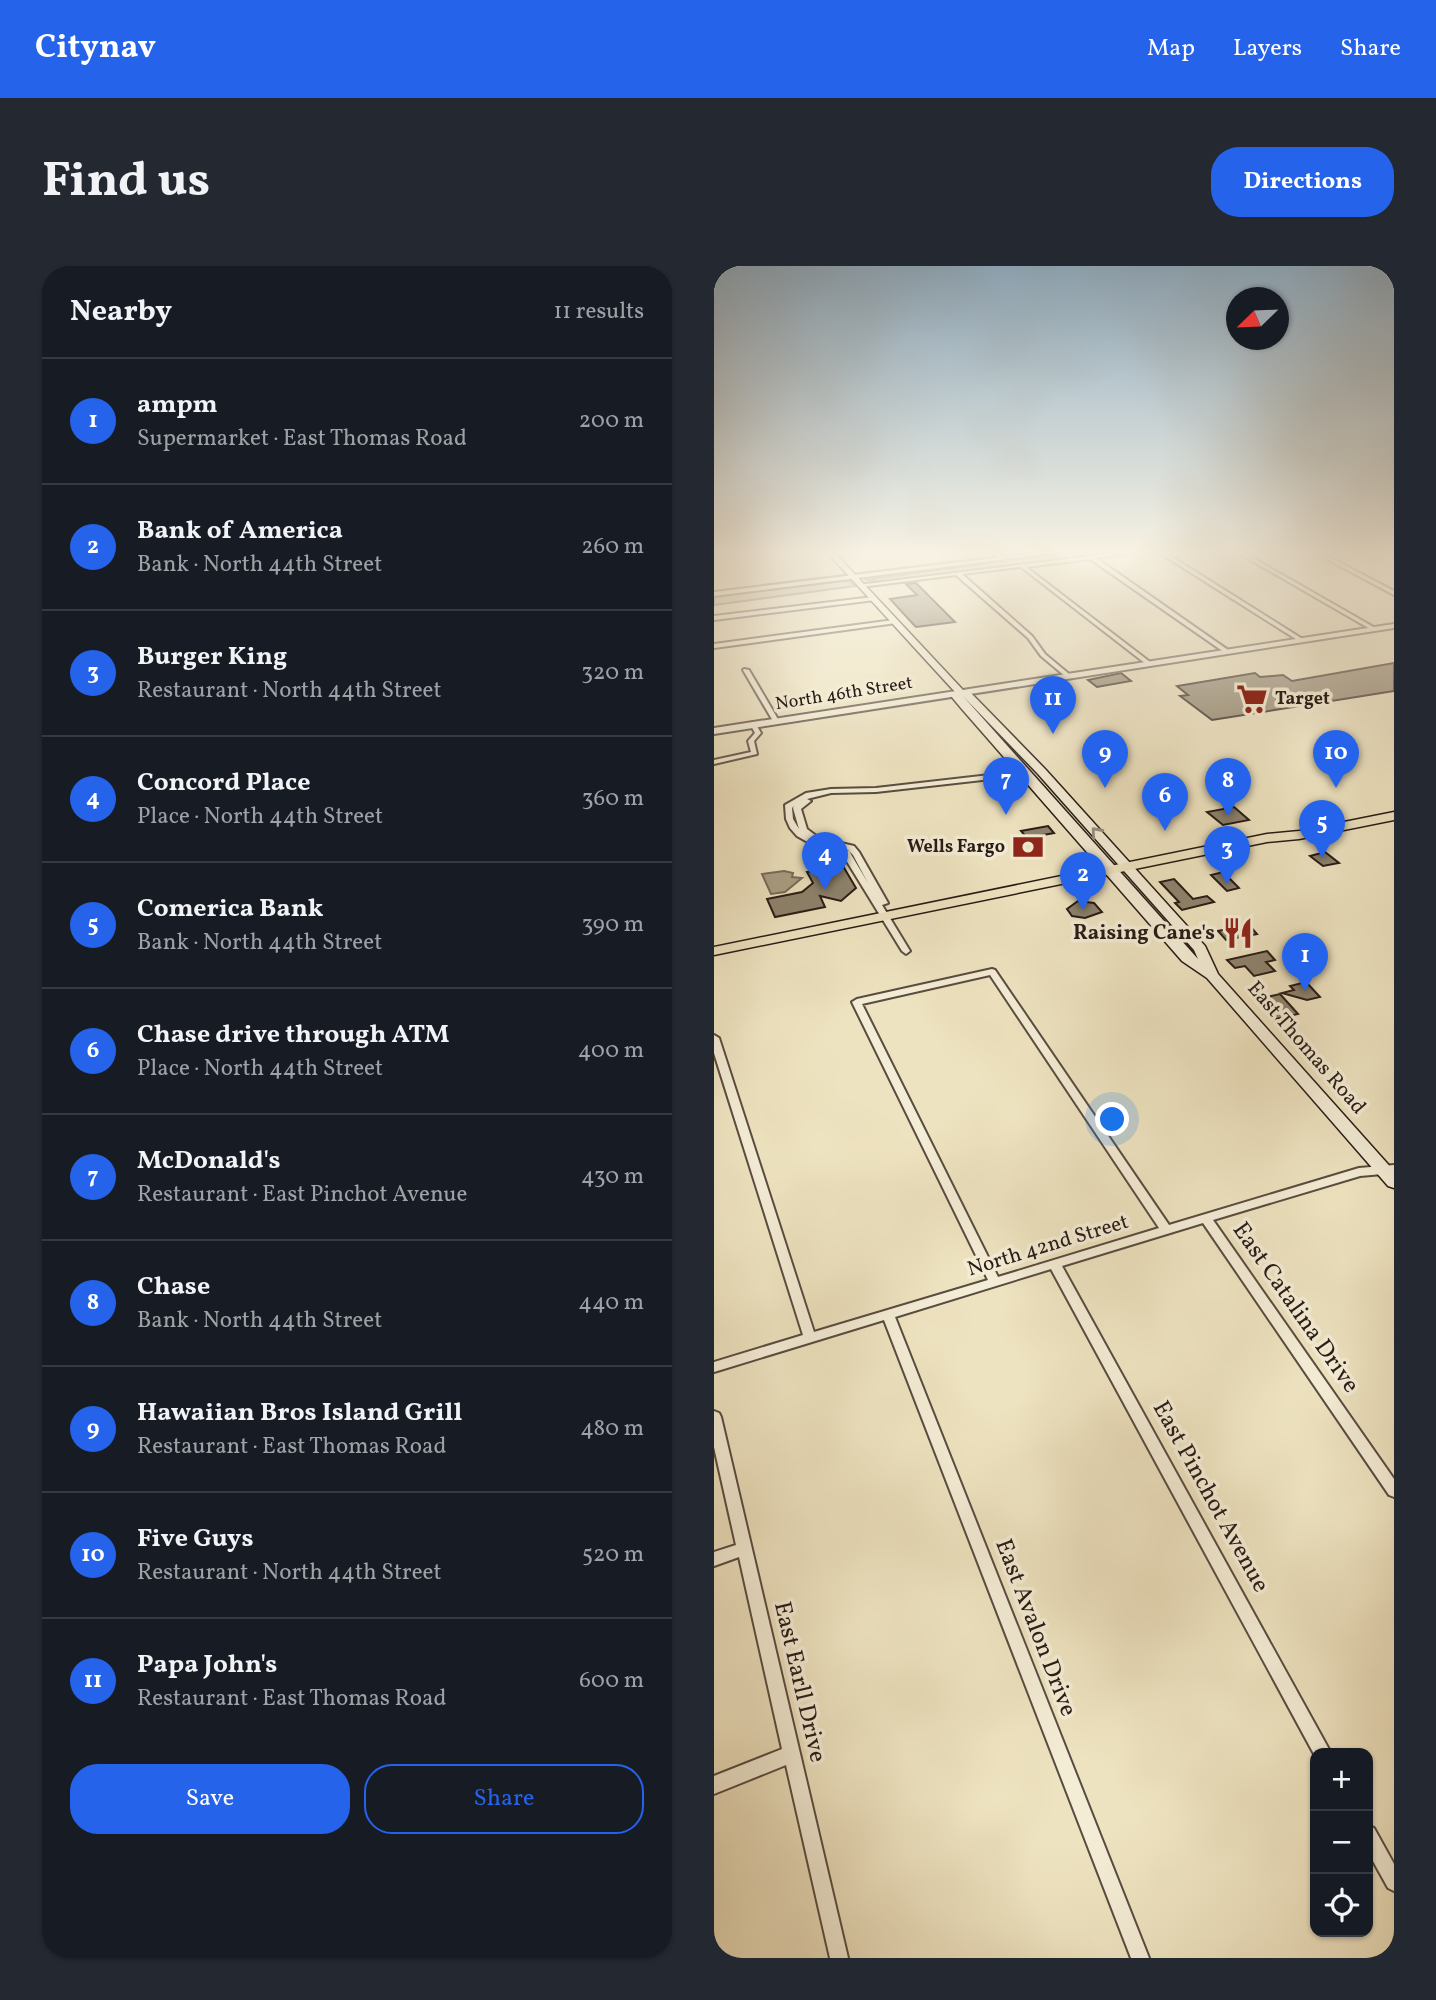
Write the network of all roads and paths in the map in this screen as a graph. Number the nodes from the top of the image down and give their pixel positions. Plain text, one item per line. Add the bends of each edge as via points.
1 (842, 629) edge
2 (901, 629) edge
3 (1021, 629) edge
4 (1104, 629) edge
5 (1194, 629) edge
6 (1283, 629) edge
7 (1374, 629) edge
8 (1301, 640) junction
9 (714, 646) edge
10 (1226, 651) junction
11 (1148, 663) junction
12 (746, 670) dead end
13 (1067, 675) junction
14 (960, 692) junction
15 (776, 721) junction
16 (753, 724) junction
17 (714, 731) edge
18 (996, 742) junction
19 (714, 762) edge
20 (1042, 772) junction
21 (1024, 773) junction
22 (1394, 808) edge
23 (1060, 814) junction
24 (1394, 816) edge
25 (1268, 838) junction
26 (1126, 867) junction
27 (1110, 870) junction
28 (884, 916) junction
29 (714, 951) edge
30 (906, 951) dead end
31 (1212, 975) junction
32 (714, 1038) edge
33 (1390, 1173) edge
34 (1206, 1219) junction
35 (1167, 1231) junction
36 (1054, 1264) junction
37 (995, 1282) junction
38 (888, 1314) junction
39 (810, 1338) junction
40 (714, 1367) edge
41 (714, 1417) edge
42 (1394, 1491) edge
43 (744, 1549) junction
44 (714, 1559) edge
45 (1321, 1748) edge
46 (790, 1754) junction
47 (714, 1785) edge
48 (1373, 1843) edge
49 (1394, 1882) edge
50 (839, 1958) edge
51 (1140, 1958) edge

1 - 9 street
2 - 14 main road, East Thomas Road
3 - 13 street
4 - 11 street
5 - 10 street
6 - 8 street
7 - 8 street, North 46th Street
8 - 10 street, North 46th Street
10 - 11 street, North 46th Street
11 - 13 street, North 46th Street
12 - 15 street
13 - 14 street, North 46th Street
14 - 15 street, North 46th Street
14 - 18 main road, East Thomas Road via 956,696
14 - 20 main road, East Thomas Road via 982,708
15 - 16 street, North 46th Street
16 - 17 street, North 46th Street
16 - 19 street via 758,733 751,741 755,753
18 - 20 main road via 1029,769
18 - 21 main road, East Thomas Road
20 - 23 main road via 1039,779 1058,801
26 -> 20 main road, East Thomas Road
21 - 23 main road, East Thomas Road
21 - 28 street via 964,785 833,795 801,803 797,808 803,830 851,848 886,906
22 - 25 main road via 1290,828
23 - 27 main road, East Thomas Road
24 - 25 main road
25 - 26 main road
26 - 27 main road
26 - 31 main road, East Thomas Road via 1200,949
27 - 28 main road
27 - 31 main road, East Thomas Road via 1187,958
28 - 29 main road
28 - 30 street
31 - 33 main road, East Thomas Road
32 - 39 street
33 - 34 street, North 42nd Street via 1359,1172
34 - 35 street, North 42nd Street
34 - 42 street, East Catalina Drive
35 - 36 street, North 42nd Street
35 - 37 street via 992,972 857,1002
36 - 37 street, North 42nd Street
36 - 45 street, East Pinchot Avenue
37 - 38 street, North 42nd Street
38 - 39 street, North 42nd Street
38 - 51 street, East Avalon Drive
39 - 40 street, North 42nd Street
41 - 43 street, East Earll Drive
43 - 44 street
43 - 46 street, East Earll Drive
46 - 47 street
46 - 50 street, East Earll Drive
48 - 49 street

